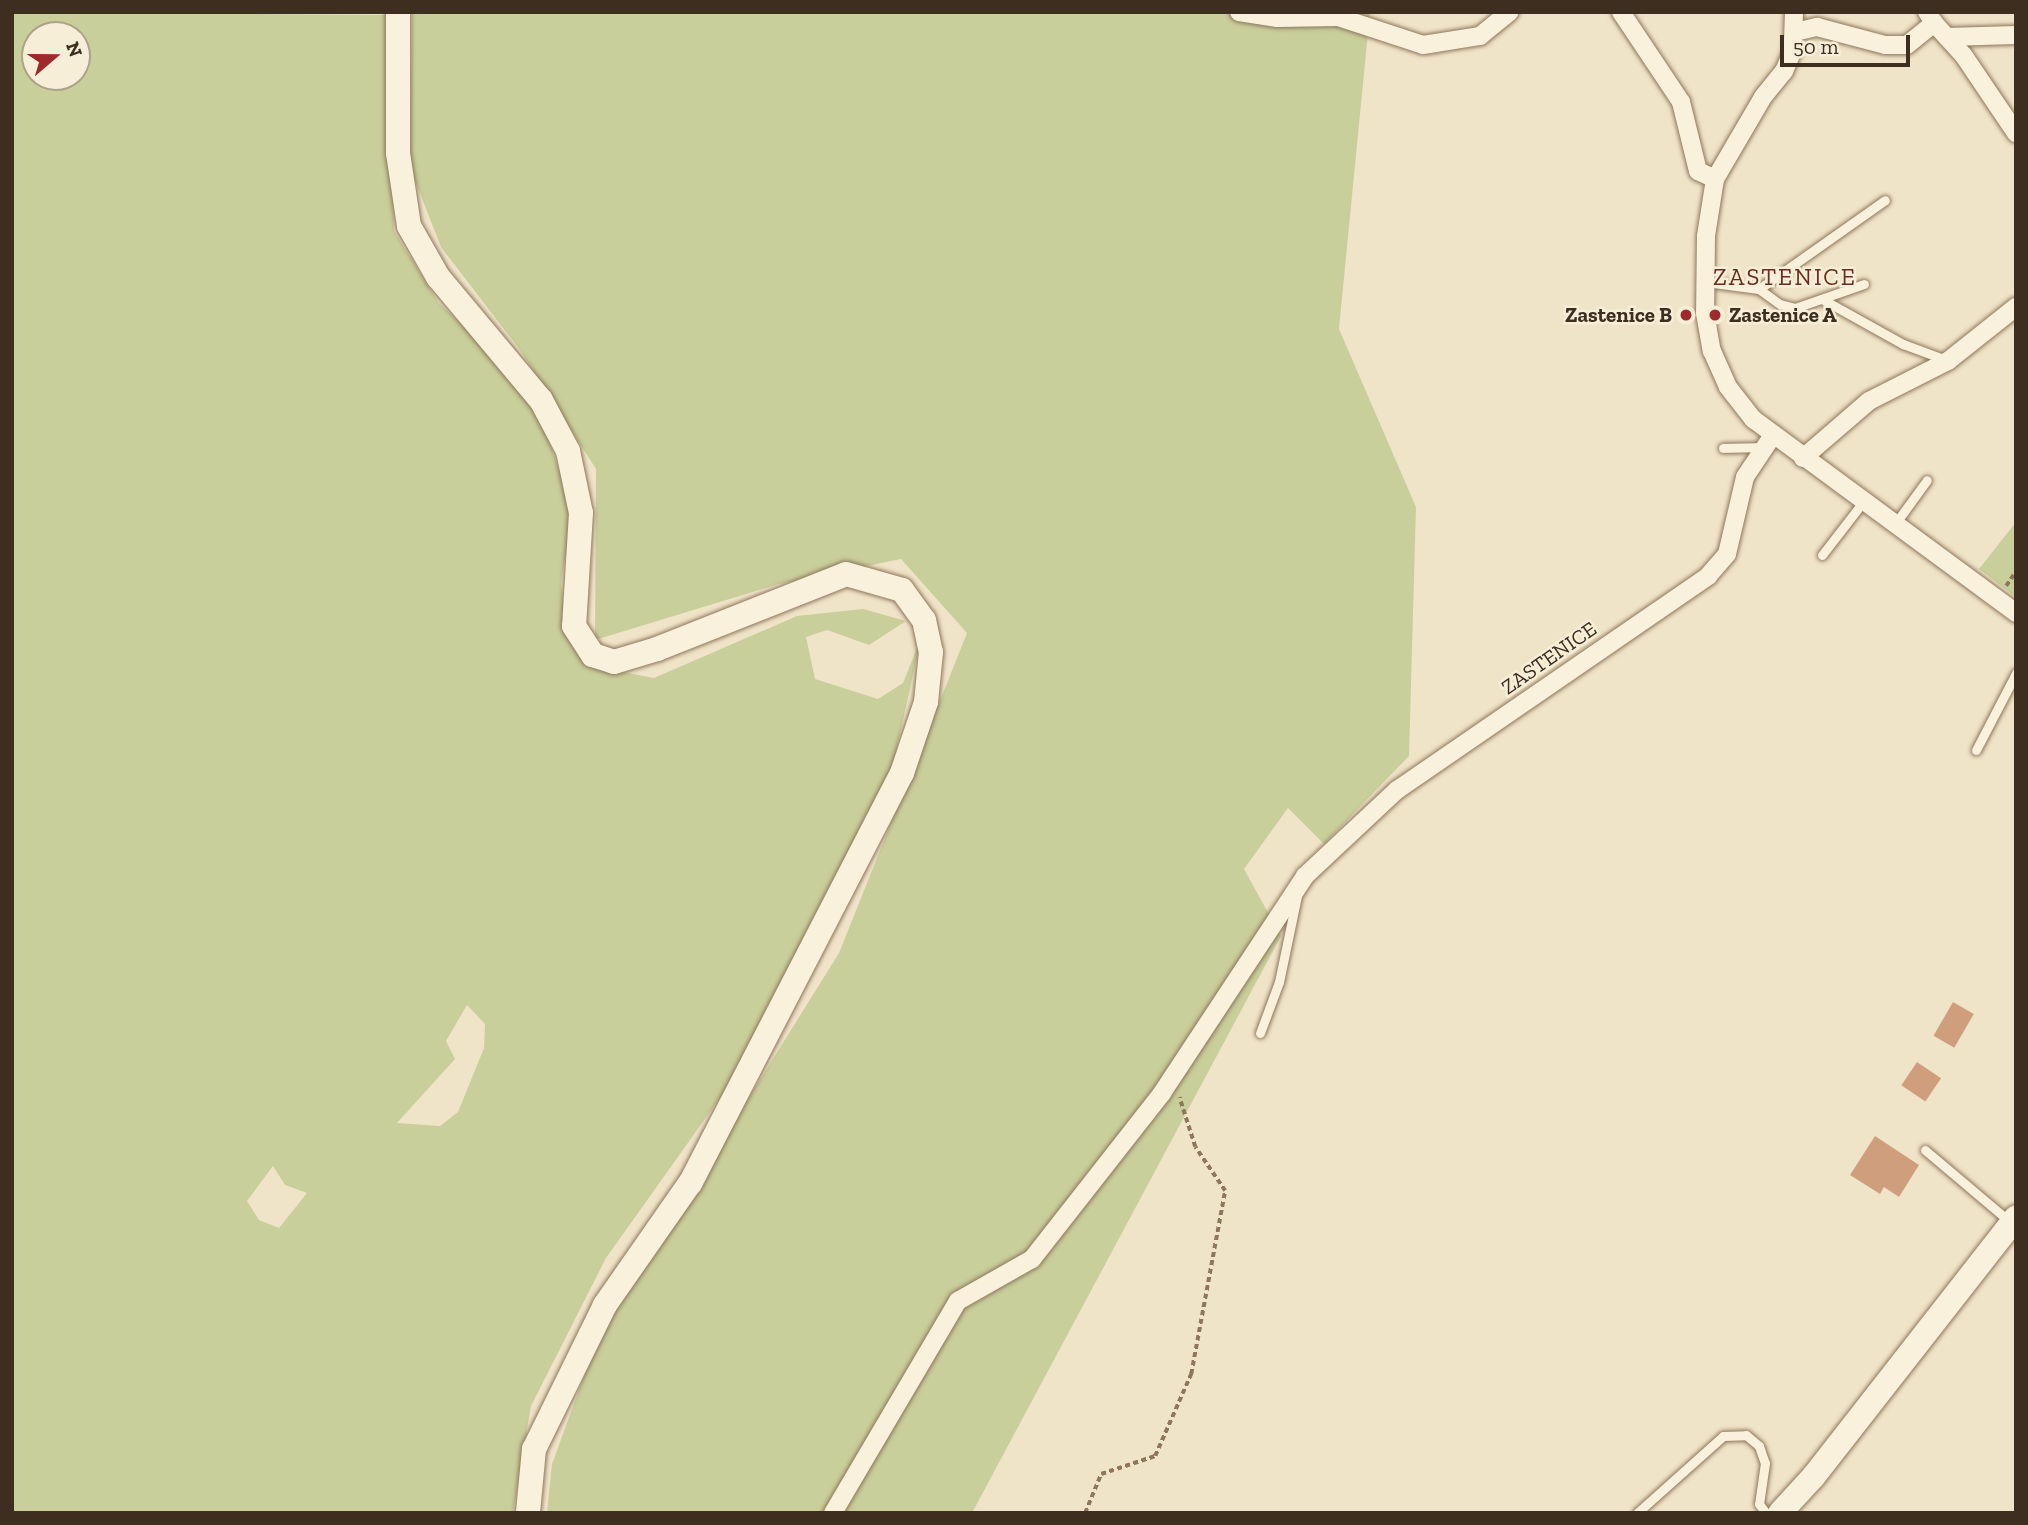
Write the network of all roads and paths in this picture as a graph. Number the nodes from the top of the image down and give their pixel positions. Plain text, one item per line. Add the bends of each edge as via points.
1 (397, 12) edge
2 (1239, 12) edge
3 (1510, 12) edge
4 (1621, 12) edge
5 (1794, 12) edge
6 (1930, 18) edge
7 (1796, 32) junction
8 (2016, 35) edge
9 (1947, 37) junction
10 (2016, 133) edge
11 (1715, 179) junction
12 (1885, 200) dead end
13 (1706, 282) junction
14 (1864, 284) dead end
15 (1759, 289) junction
16 (1822, 299) junction
17 (2016, 307) edge
18 (1948, 361) junction
19 (1769, 441) junction
20 (1723, 448) dead end
21 (1803, 457) junction
22 (1927, 480) dead end
23 (1863, 502) junction
24 (1894, 525) junction
25 (1822, 555) dead end
26 (2016, 613) edge
27 (2016, 673) edge
28 (1976, 750) dead end
29 (1299, 884) junction
30 (1260, 1033) dead end
31 (1173, 1077) junction
32 (1925, 1150) dead end
33 (2013, 1220) edge
34 (1789, 1507) edge
35 (528, 1513) edge
36 (833, 1513) edge
37 (1085, 1513) edge
38 (1637, 1513) edge
39 (1766, 1513) edge

1 - 35 main road via 398,153 409,226 438,277 541,401 568,451 581,513 574,626 593,655 614,662 657,649 846,574 902,590 924,620 931,652 926,702 902,773 690,1183 605,1305 534,1449
2 - 3 street via 1278,18 1338,17 1423,45 1480,36
4 - 11 street via 1681,102 1698,171
5 - 7 street
6 - 7 street via 1907,45 1885,46 1817,27
6 - 9 street
7 - 11 street via 1784,71 1763,97
8 - 9 street
9 - 10 street
11 - 13 street via 1706,236
12 - 15 lane
13 - 15 lane
13 - 19 street via 1712,351 1728,387
14 - 16 lane
15 - 16 lane via 1794,308
16 - 18 lane via 1903,344
17 - 18 street
18 - 21 street via 1870,401
19 - 20 lane
19 - 21 street
19 - 29 street, ZASTENICE via 1745,477 1727,554 1709,576 1397,790
21 - 23 street
22 - 24 lane
23 - 24 street
23 - 25 lane
24 - 26 street
27 - 28 lane
29 - 30 lane via 1281,971
29 - 31 street, ZASTENICE
31 - 36 street, ZASTENICE via 1032,1259 958,1301
31 - 37 path via 1195,1147 1225,1191 1191,1374 1155,1456 1101,1474
32 - 33 lane
33 - 34 main road
38 - 39 lane via 1723,1436 1746,1435 1759,1446 1765,1463 1759,1504

